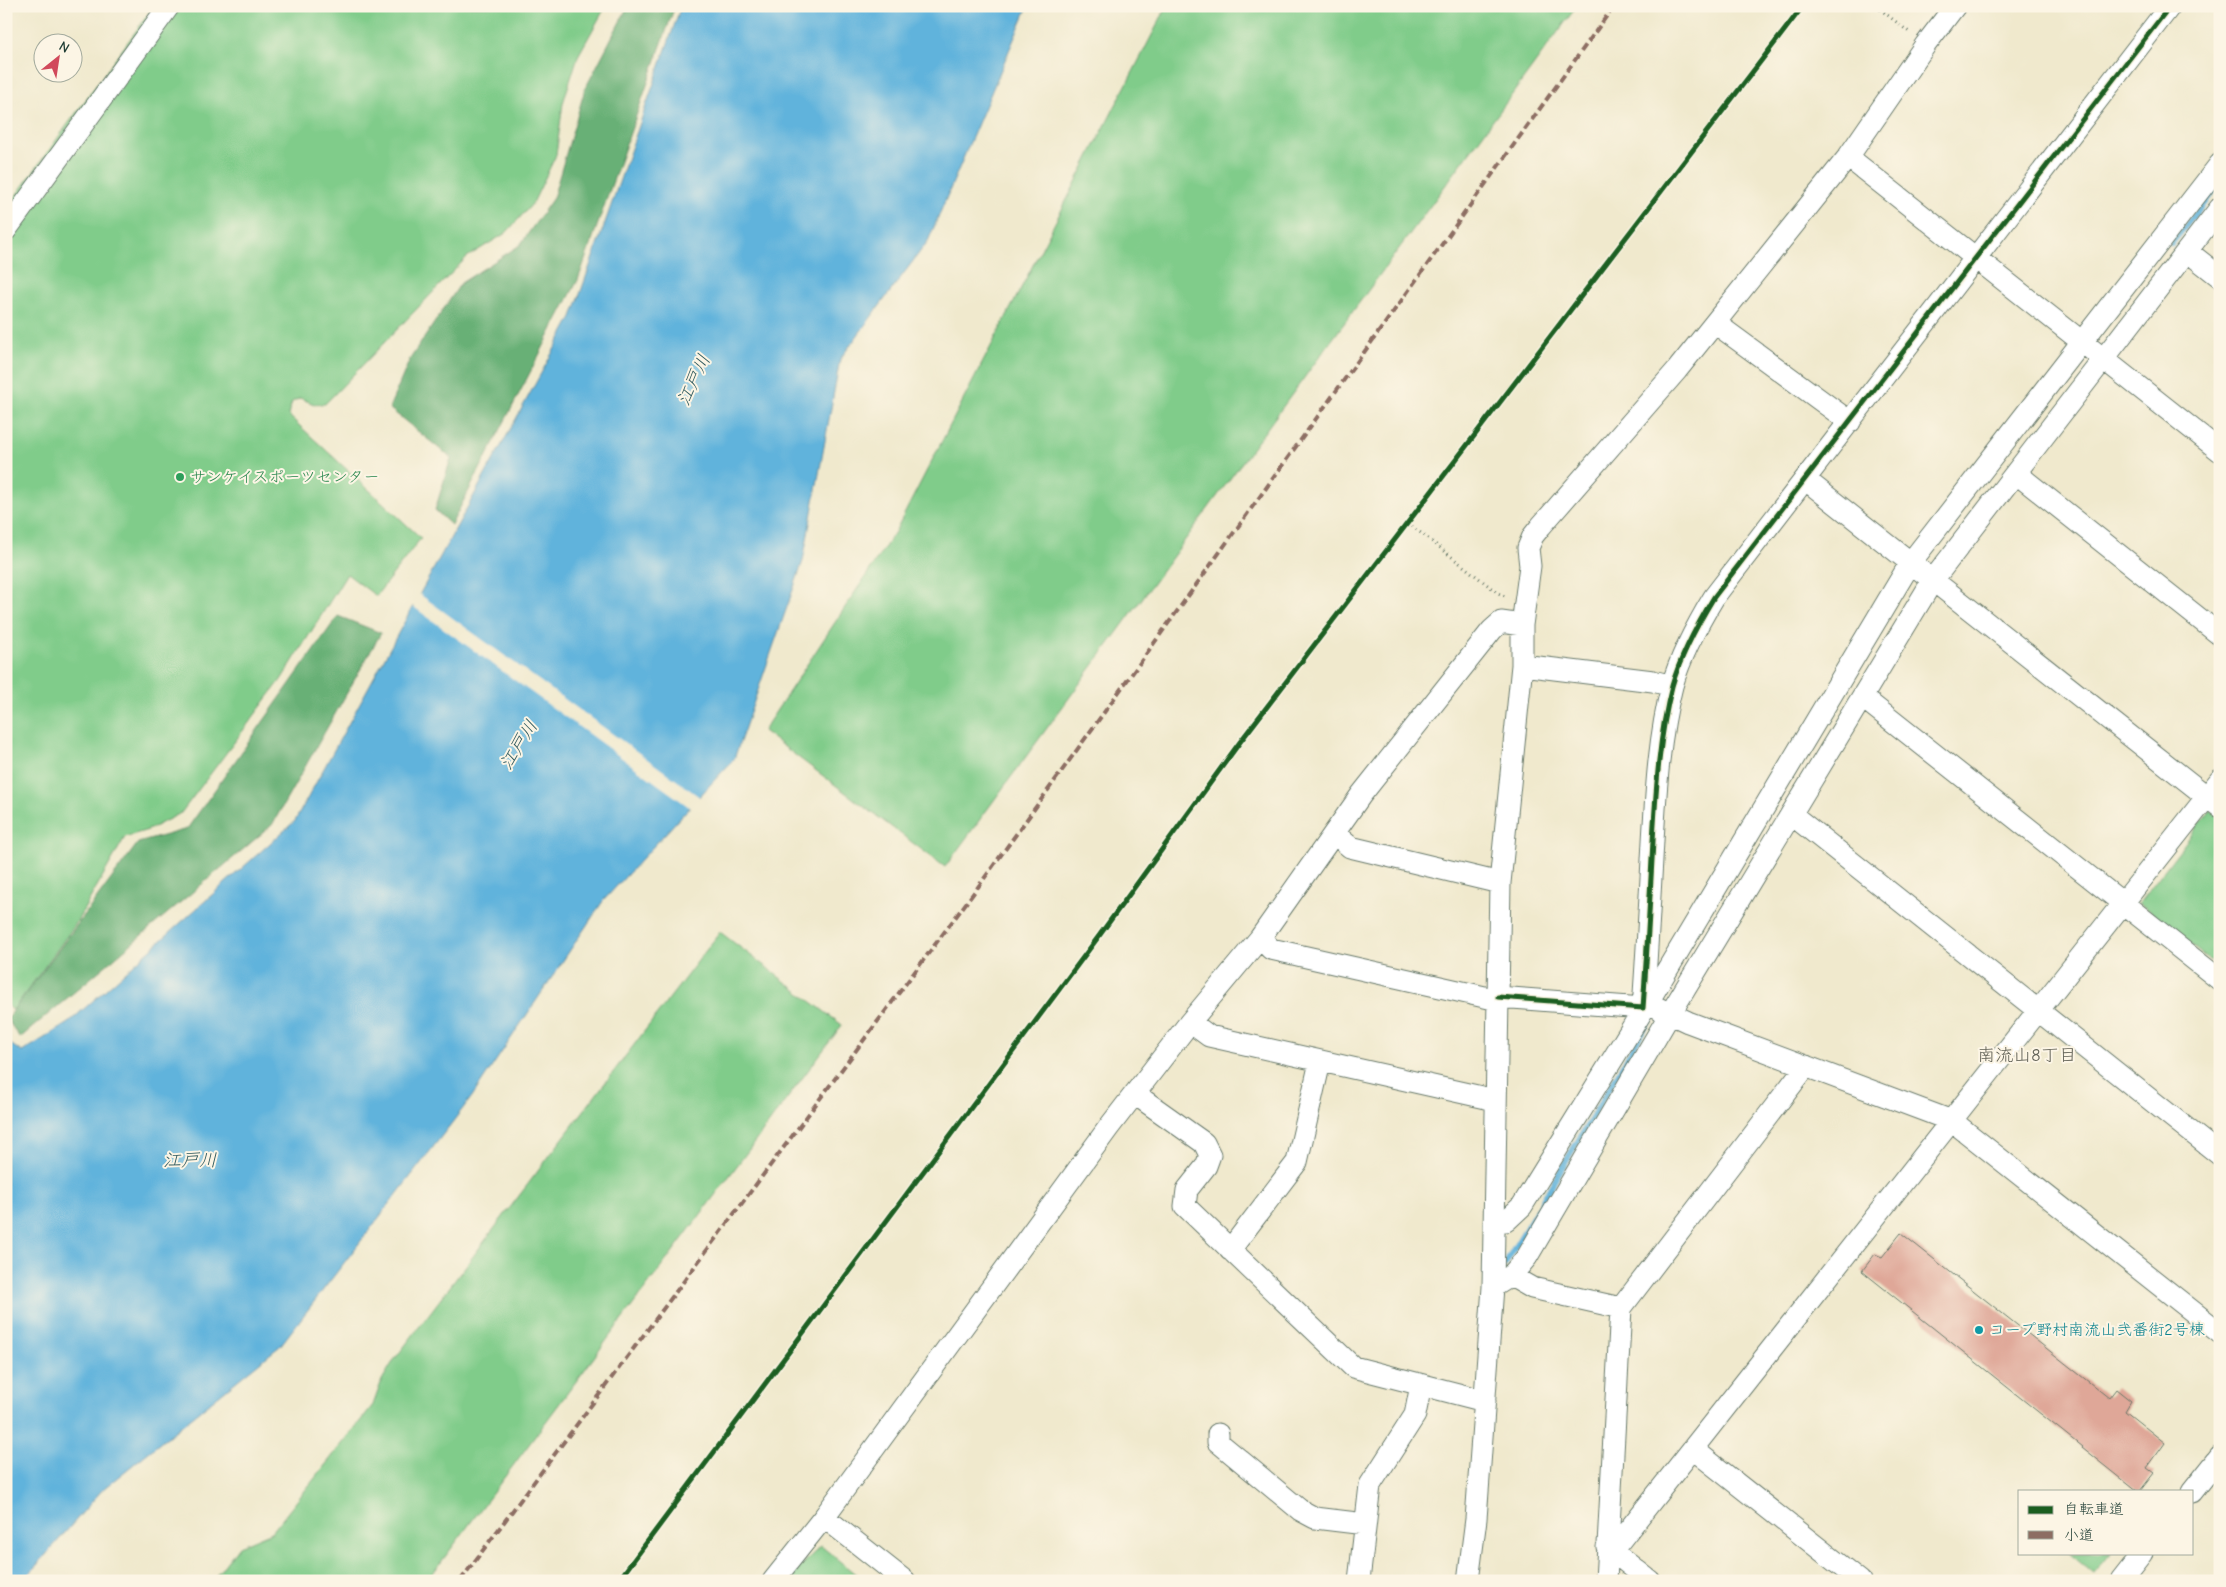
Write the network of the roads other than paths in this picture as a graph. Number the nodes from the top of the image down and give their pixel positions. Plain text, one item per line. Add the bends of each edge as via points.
1 (168, 6) edge
2 (1955, 6) edge
3 (2170, 6) edge
4 (1848, 158) junction
5 (2220, 164) edge
6 (2220, 208) edge
7 (6, 230) edge
8 (2187, 251) junction
9 (1976, 258) junction
10 (2220, 277) edge
11 (1715, 323) junction
12 (2082, 343) junction
13 (2104, 360) junction
14 (1850, 422) junction
15 (2220, 451) edge
16 (2017, 474) junction
17 (1806, 480) junction
18 (1910, 562) junction
19 (1933, 580) junction
20 (1522, 625) junction
21 (2220, 634) edge
22 (1522, 665) junction
23 (1672, 686) junction
24 (1862, 698) junction
25 (2220, 780) edge
26 (2213, 802) edge
27 (1791, 814) junction
28 (1335, 834) junction
29 (1500, 883) junction
30 (2124, 903) junction
31 (1260, 938) junction
32 (2220, 980) edge
33 (1498, 998) junction
34 (1646, 1005) junction
35 (2037, 1010) junction
36 (1670, 1014) junction
37 (1190, 1022) junction
38 (1320, 1062) junction
39 (1806, 1066) junction
40 (1135, 1094) junction
41 (1495, 1100) junction
42 (1952, 1121) junction
43 (2220, 1155) edge
44 (1495, 1220) junction
45 (1230, 1250) junction
46 (1511, 1276) junction
47 (1493, 1287) junction
48 (1621, 1308) junction
49 (2220, 1333) edge
50 (1421, 1385) junction
51 (1484, 1401) junction
52 (1218, 1434) dead end
53 (1692, 1449) junction
54 (2220, 1457) edge
55 (2194, 1490) edge
56 (824, 1517) junction
57 (1365, 1524) junction
58 (1610, 1549) junction
59 (2142, 1554) edge
60 (773, 1581) edge
61 (905, 1581) edge
62 (1359, 1581) edge
63 (1468, 1581) edge
64 (1606, 1581) edge
65 (1650, 1581) edge
66 (1860, 1581) edge
67 (2121, 1581) edge

1 - 7 street
2 - 4 street
3 - 9 street
4 - 9 street
4 - 11 street
5 - 12 street
6 - 8 street
8 - 10 street
8 - 13 street
9 - 12 street
9 - 14 street
11 - 14 street
11 - 20 street via 1609,451 1533,536 1528,548 1530,566
12 - 13 street
12 - 18 street
13 - 15 street
13 - 16 street
14 - 17 street
16 - 19 street
16 - 21 street
17 - 18 street
17 - 23 street via 1714,597 1682,657
18 - 19 street
18 - 34 street
19 - 24 street
19 - 26 street
20 - 22 street
20 - 28 street via 1501,622 1492,630 1361,795
22 - 23 street
22 - 29 street
23 - 34 street via 1663,728 1656,800
24 - 27 street
24 - 30 street
25 - 26 street
26 - 30 street
27 - 35 street
27 - 36 street
28 - 29 street via 1350,847
28 - 31 street
29 - 33 street
30 - 32 street
30 - 35 street
31 - 33 street via 1271,949
31 - 37 street
33 - 34 street
33 - 41 street
34 - 36 street
34 - 44 street via 1522,1206 1506,1221
35 - 42 street
35 - 43 street
36 - 39 street
36 - 46 street via 1527,1257
37 - 38 street via 1209,1036
37 - 40 street
38 - 41 street
38 - 45 street via 1297,1162
39 - 42 street
39 - 48 street
40 - 45 street via 1204,1143 1210,1155 1206,1166 1187,1190 1185,1206
40 - 56 street
41 - 44 street
42 - 49 street
42 - 53 street
44 - 47 street
45 - 50 street via 1353,1367
46 - 47 street
46 - 48 street via 1532,1288
47 - 51 street
48 - 58 street
50 - 51 street
50 - 57 street via 1415,1415 1370,1485
51 - 63 street
52 - 57 street via 1218,1442 1300,1510 1315,1518
53 - 58 street
53 - 66 street
54 - 55 street
56 - 60 street
56 - 61 street
57 - 62 street
58 - 64 street
58 - 65 street
59 - 67 street

